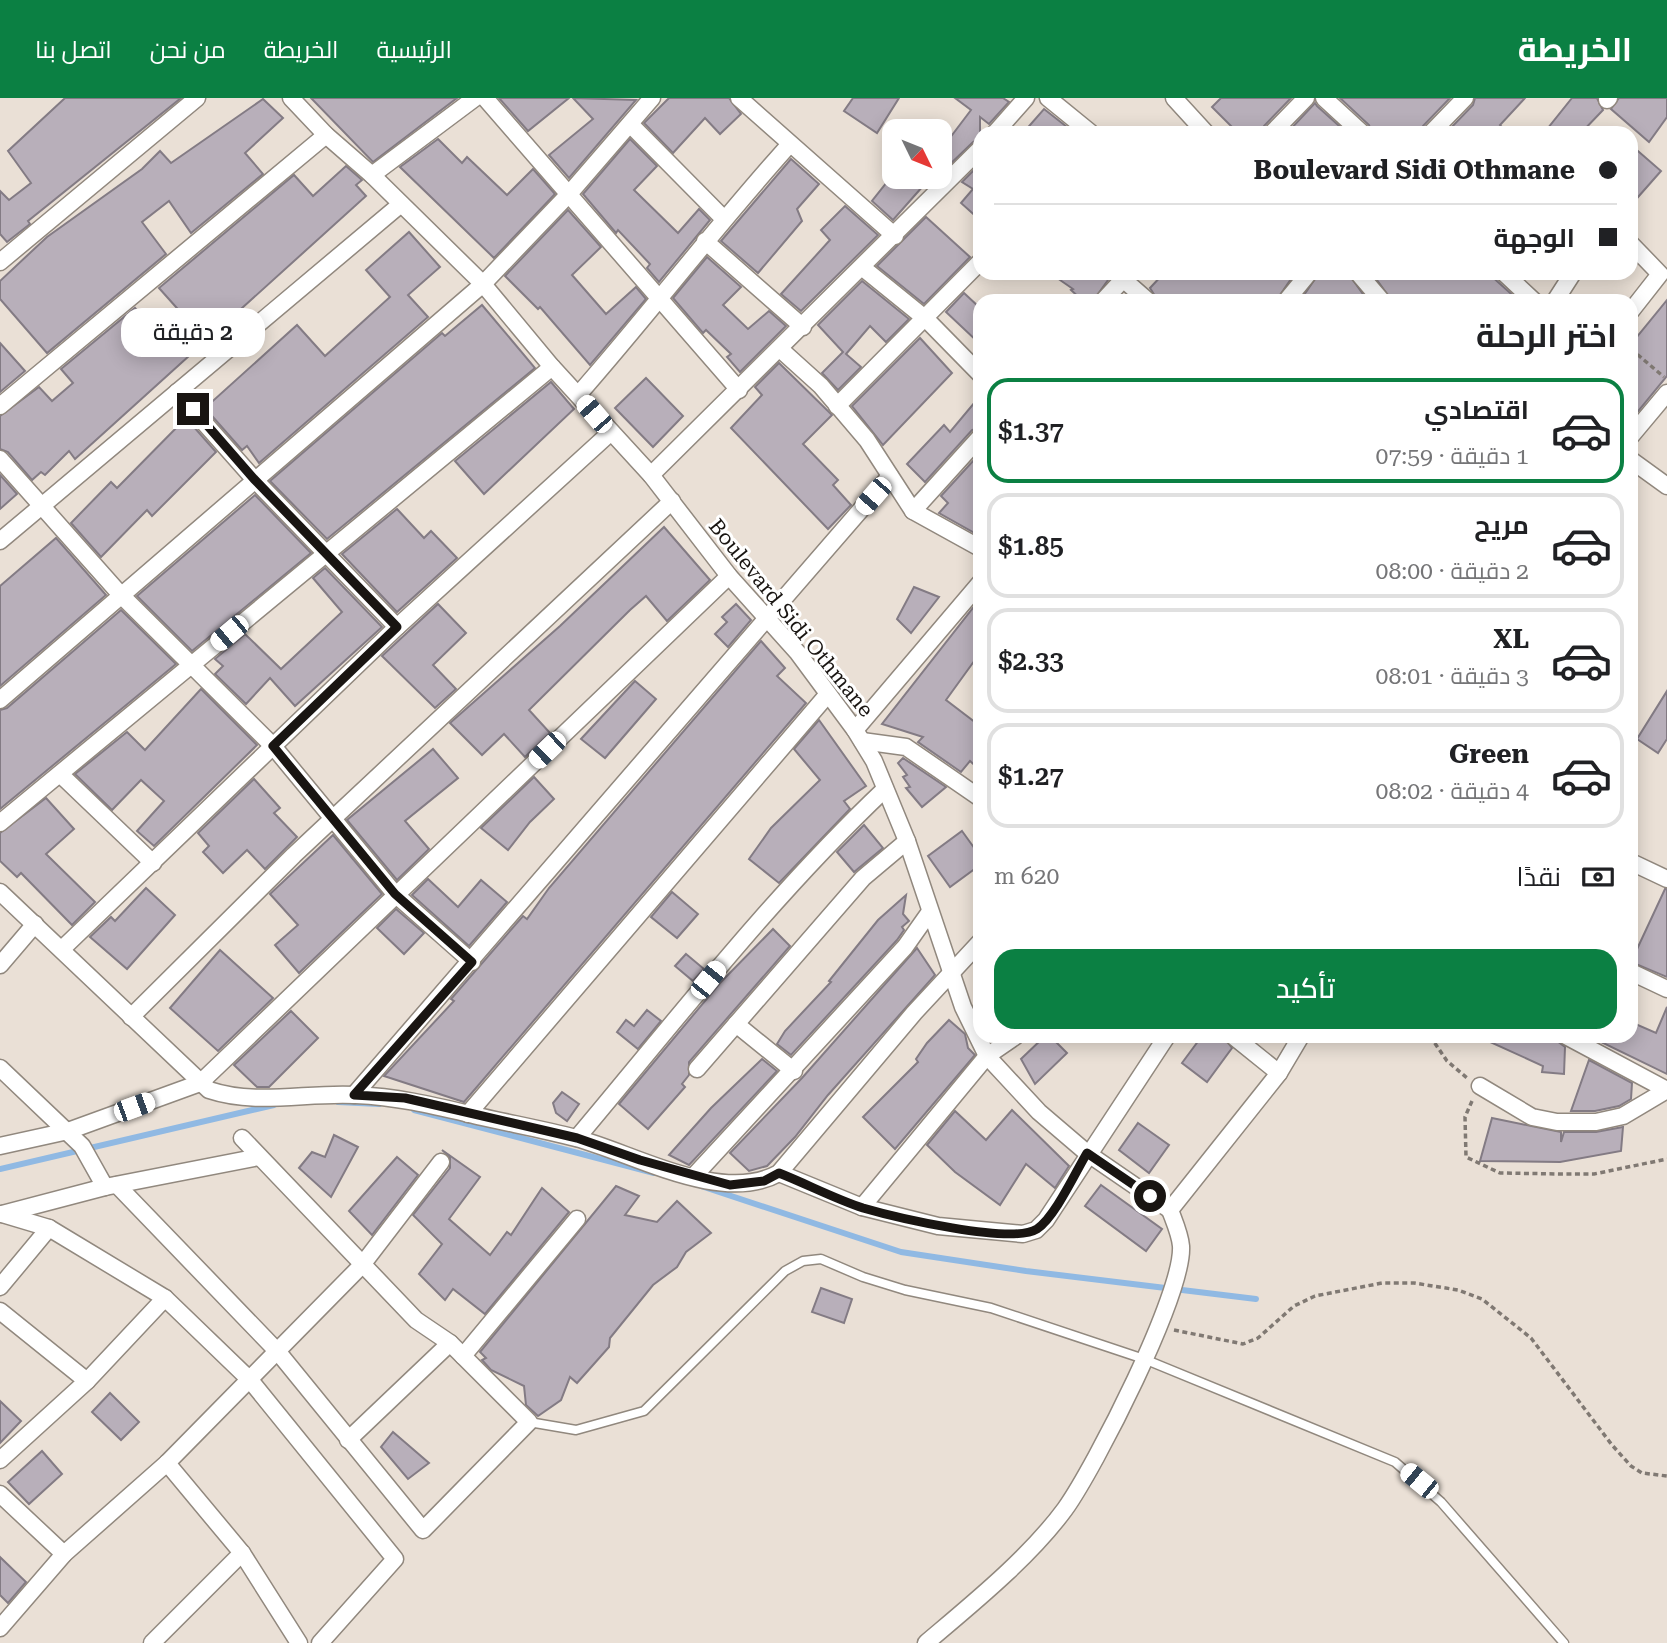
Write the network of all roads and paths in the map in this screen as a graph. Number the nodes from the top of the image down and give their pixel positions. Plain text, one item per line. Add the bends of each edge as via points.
1 (197, 98) edge
2 (475, 98) edge
3 (485, 98) edge
4 (652, 98) edge
5 (739, 98) edge
6 (1048, 98) edge
7 (1174, 98) edge
8 (1306, 98) edge
9 (1324, 98) edge
10 (1465, 98) edge
11 (294, 99) edge
12 (1023, 99) edge
13 (629, 124) junction
14 (1001, 126) edge
15 (1082, 126) edge
16 (1200, 126) edge
17 (1279, 126) edge
18 (1354, 126) edge
19 (1438, 126) edge
20 (326, 135) junction
21 (790, 144) junction
22 (973, 156) edge
23 (372, 174) junction
24 (569, 194) junction
25 (401, 204) junction
26 (723, 218) junction
27 (895, 236) junction
28 (705, 241) junction
29 (1638, 251) edge
30 (0, 262) edge
31 (863, 268) junction
32 (973, 268) edge
33 (1119, 280) edge
34 (1128, 280) edge
35 (1303, 280) edge
36 (1364, 280) edge
37 (1512, 280) edge
38 (483, 284) junction
39 (1108, 294) edge
40 (1141, 294) edge
41 (1292, 294) edge
42 (1376, 294) edge
43 (1526, 294) edge
44 (661, 300) junction
45 (1638, 302) edge
46 (926, 318) junction
47 (803, 327) junction
48 (780, 349) junction
49 (1638, 355) edge
50 (552, 367) junction
51 (973, 367) edge
52 (1667, 379) edge
53 (739, 390) junction
54 (177, 392) junction
55 (1667, 393) edge
56 (578, 395) junction
57 (837, 405) junction
58 (0, 406) edge
59 (1638, 428) edge
60 (611, 432) junction
61 (973, 445) edge
62 (0, 459) edge
63 (1638, 465) edge
64 (651, 475) junction
65 (890, 476) junction
66 (254, 479) junction
67 (1667, 486) edge
68 (672, 500) junction
69 (41, 508) junction
70 (913, 511) junction
71 (0, 541) edge
72 (973, 544) edge
73 (326, 554) junction
74 (729, 576) junction
75 (973, 592) edge
76 (120, 594) junction
77 (769, 617) junction
78 (397, 627) junction
79 (191, 664) junction
80 (828, 694) junction
81 (0, 700) edge
82 (858, 736) junction
83 (273, 746) junction
84 (60, 774) junction
85 (885, 789) junction
86 (973, 793) edge
87 (333, 820) junction
88 (0, 823) edge
89 (907, 841) junction
90 (153, 863) junction
91 (1638, 865) edge
92 (1667, 879) edge
93 (0, 892) edge
94 (395, 894) junction
95 (929, 913) junction
96 (35, 924) junction
97 (62, 949) junction
98 (973, 949) edge
99 (472, 962) junction
100 (0, 965) edge
101 (952, 971) junction
102 (1638, 975) edge
103 (1667, 989) edge
104 (131, 1017) junction
105 (736, 1024) junction
106 (973, 1027) edge
107 (981, 1043) edge
108 (1006, 1043) edge
109 (1162, 1043) edge
110 (1242, 1043) edge
111 (1297, 1043) edge
112 (1435, 1043) edge
113 (1579, 1043) edge
114 (987, 1056) junction
115 (0, 1068) edge
116 (697, 1069) dead end
117 (794, 1071) junction
118 (1279, 1073) junction
119 (200, 1083) junction
120 (1480, 1086) junction
121 (1667, 1090) edge
122 (354, 1095) junction
123 (468, 1114) junction
124 (68, 1131) junction
125 (242, 1138) dead end
126 (577, 1138) junction
127 (0, 1146) edge
128 (1087, 1153) junction
129 (259, 1157) junction
130 (1667, 1159) edge
131 (441, 1162) dead end
132 (779, 1173) junction
133 (694, 1176) junction
134 (111, 1186) junction
135 (862, 1208) junction
136 (1170, 1210) junction
137 (1, 1214) edge
138 (577, 1219) dead end
139 (49, 1228) junction
140 (362, 1265) junction
141 (0, 1287) edge
142 (165, 1298) junction
143 (0, 1311) edge
144 (1158, 1326) junction
145 (450, 1343) junction
146 (278, 1352) junction
147 (463, 1356) junction
148 (1144, 1359) junction
149 (250, 1380) junction
150 (87, 1381) junction
151 (529, 1422) junction
152 (348, 1440) junction
153 (0, 1460) edge
154 (167, 1462) junction
155 (1667, 1476) edge
156 (0, 1494) edge
157 (242, 1553) junction
158 (64, 1554) junction
159 (0, 1628) edge
160 (152, 1643) edge
161 (299, 1643) edge
162 (320, 1643) edge
163 (926, 1643) edge
164 (1564, 1643) edge

1 - 30 street
2 - 23 street
3 - 24 street
4 - 13 street
5 - 21 street
6 - 15 street
7 - 16 street
8 - 17 street
9 - 18 street
10 - 19 street
11 - 20 street, Boulevard Sidi Othmane
12 - 14 street
13 - 24 street
13 - 26 street
20 - 23 street, Boulevard Sidi Othmane
20 - 58 street
21 - 26 street
21 - 27 street
22 - 27 street
23 - 25 street, Boulevard Sidi Othmane
24 - 38 street
24 - 44 street
25 - 38 street, Boulevard Sidi Othmane
25 - 54 street
26 - 28 street
27 - 31 street
28 - 44 street
28 - 47 street
29 - 45 street via 1660,274
31 - 46 street
31 - 47 street
32 - 46 street
33 - 39 street
34 - 40 street
35 - 41 street
36 - 42 street
37 - 43 street
38 - 50 street, Boulevard Sidi Othmane
38 - 66 street
44 - 53 street
44 - 56 street
46 - 51 street
46 - 57 street
47 - 48 street
48 - 53 street
48 - 57 street
49 - 52 path
50 - 56 street, Boulevard Sidi Othmane
50 - 73 street
53 - 64 street
54 - 66 street
54 - 69 street
55 - 59 street
56 - 60 street, Boulevard Sidi Othmane
57 - 65 street
60 - 64 street, Boulevard Sidi Othmane
60 - 78 street
61 - 70 street
62 - 69 street
63 - 67 street
64 - 68 street, Boulevard Sidi Othmane
65 - 70 street
65 - 77 street
66 - 73 street
66 - 76 street
68 - 74 street, Boulevard Sidi Othmane
68 - 87 street
69 - 71 street
69 - 76 street
70 - 72 street
73 - 78 street
73 - 79 street
74 - 77 street, Boulevard Sidi Othmane
74 - 94 street
75 - 82 street
76 - 79 street
76 - 81 street
77 - 80 street, Boulevard Sidi Othmane
77 - 99 street
78 - 83 street
79 - 83 street
79 - 84 street
80 - 82 street, Boulevard Sidi Othmane
80 - 123 street
82 - 85 street, Boulevard Sidi Othmane
82 - 86 street via 906,747
83 - 87 street
83 - 90 street
84 - 88 street
84 - 90 street
85 - 89 street, Boulevard Sidi Othmane
85 - 126 street via 761,915
87 - 94 street
87 - 104 street
89 - 95 street, Boulevard Sidi Othmane
89 - 105 street via 863,878
90 - 97 street
91 - 92 street
93 - 96 street
94 - 99 street
94 - 119 street
95 - 101 street, Boulevard Sidi Othmane
95 - 117 street via 905,947
96 - 97 street
96 - 100 street
97 - 104 street
98 - 101 street
99 - 122 street
101 - 106 street, Boulevard Sidi Othmane
101 - 132 street
102 - 103 street
104 - 119 street
105 - 116 street
105 - 117 street
107 - 114 street, Boulevard Sidi Othmane
108 - 114 street
109 - 128 street
110 - 118 street
111 - 118 street
112 - 120 path via 1447,1062
113 - 121 street
114 - 128 street, Boulevard Sidi Othmane via 1039,1112
114 - 135 street
115 - 124 street
117 - 133 street
118 - 136 street
119 - 122 street via 209,1090 251,1100
119 - 124 street
120 - 121 street via 1532,1117 1557,1122 1596,1122 1623,1116
120 - 130 path via 1465,1117 1466,1157 1500,1173 1594,1174
122 - 123 street via 405,1098
123 - 126 street
124 - 127 street
124 - 134 street
125 - 129 street
126 - 133 street
128 - 135 street via 1046,1220 1023,1234 938,1226
128 - 136 street, Boulevard Sidi Othmane
129 - 134 street
129 - 140 street
131 - 140 street
132 - 133 street via 748,1185
132 - 135 street
134 - 137 street
134 - 146 street
136 - 144 street via 1181,1246 1179,1266
137 - 139 street
138 - 147 street
139 - 141 street
139 - 142 street
140 - 145 street via 416,1320
140 - 146 street
142 - 149 street
142 - 150 street
143 - 150 street
144 - 148 street
144 - 155 path via 1243,1344 1315,1296 1381,1283 1458,1290 1482,1299 1531,1338 1631,1466 1642,1473
145 - 147 street
145 - 152 street
146 - 149 street
146 - 152 street
147 - 151 street
148 - 151 lane via 991,1308 863,1277 821,1259 803,1261 785,1271 644,1411 576,1430
148 - 163 street via 1064,1510 978,1598
148 - 164 lane via 1395,1462 1441,1502
149 - 154 street
149 - 162 street via 395,1559
150 - 153 street
151 - 152 street via 423,1530
154 - 157 street
154 - 158 street
156 - 158 street
157 - 160 street
157 - 161 street
158 - 159 street

